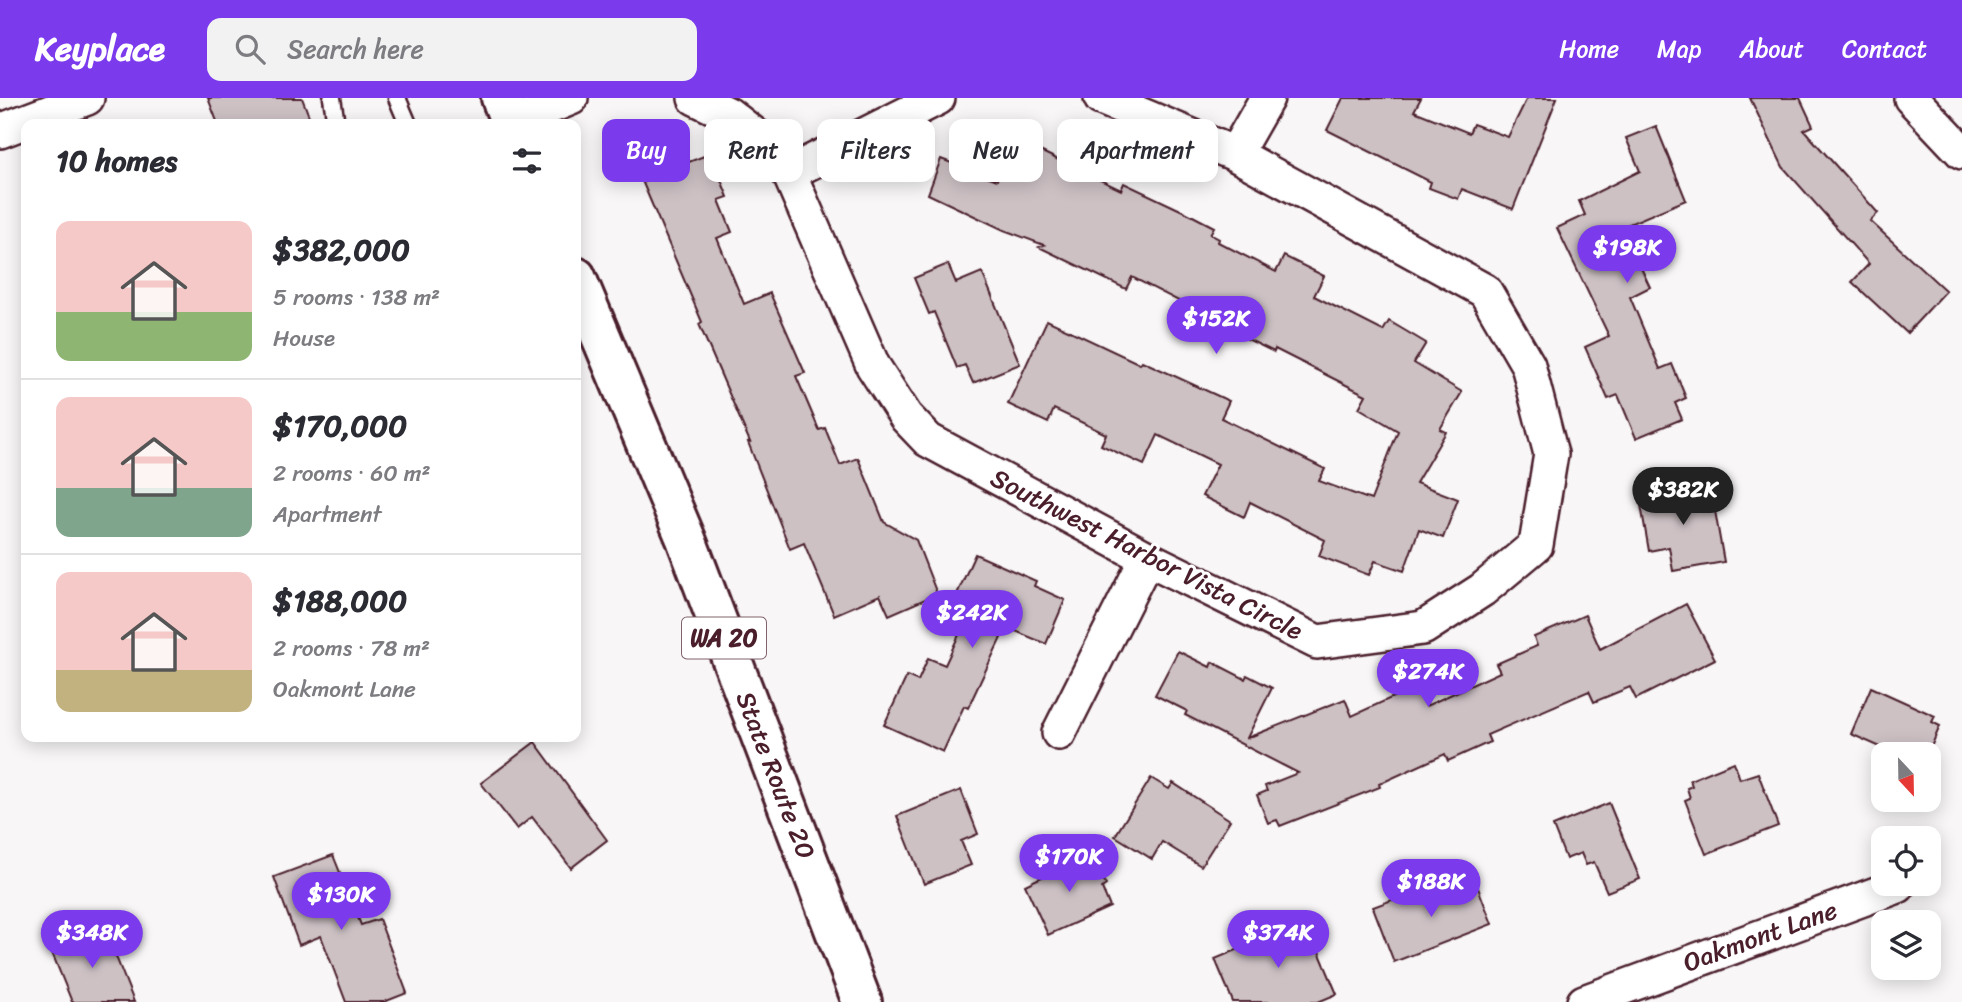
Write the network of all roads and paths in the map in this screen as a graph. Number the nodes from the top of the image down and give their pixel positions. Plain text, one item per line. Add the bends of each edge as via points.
1 (88, 98) edge
2 (332, 98) edge
3 (397, 98) edge
4 (571, 98) edge
5 (695, 98) edge
6 (938, 98) edge
7 (1101, 98) edge
8 (1267, 98) edge
9 (1911, 98) edge
10 (508, 117) edge
11 (32, 119) edge
12 (335, 119) edge
13 (406, 119) edge
14 (735, 119) edge
15 (21, 123) edge
16 (0, 131) edge
17 (1962, 152) edge
18 (1235, 154) junction
19 (803, 166) edge
20 (793, 182) edge
21 (581, 289) edge
22 (1147, 558) junction
23 (1059, 733) dead end
24 (1875, 896) edge
25 (1663, 988) edge
26 (862, 1002) edge
27 (1584, 1002) edge

1 - 11 street
2 - 12 lane
3 - 13 lane
4 - 10 street
5 - 14 street, Southwest Harbor Vista Circle
6 - 19 street
7 - 18 street, Southwest Harbor Vista Circle
8 - 18 street
9 - 17 street
15 - 16 street
18 - 22 street, Southwest Harbor Vista Circle via 1485,291 1528,365 1551,454 1535,545 1482,590 1423,628 1317,642
20 - 22 street, Southwest Harbor Vista Circle via 873,366 906,417 928,440
21 - 26 main road, State Route 20 / WA 20 via 686,539
22 - 23 street
24 - 25 street, Oakmont Lane
25 - 27 street, Oakmont Lane

